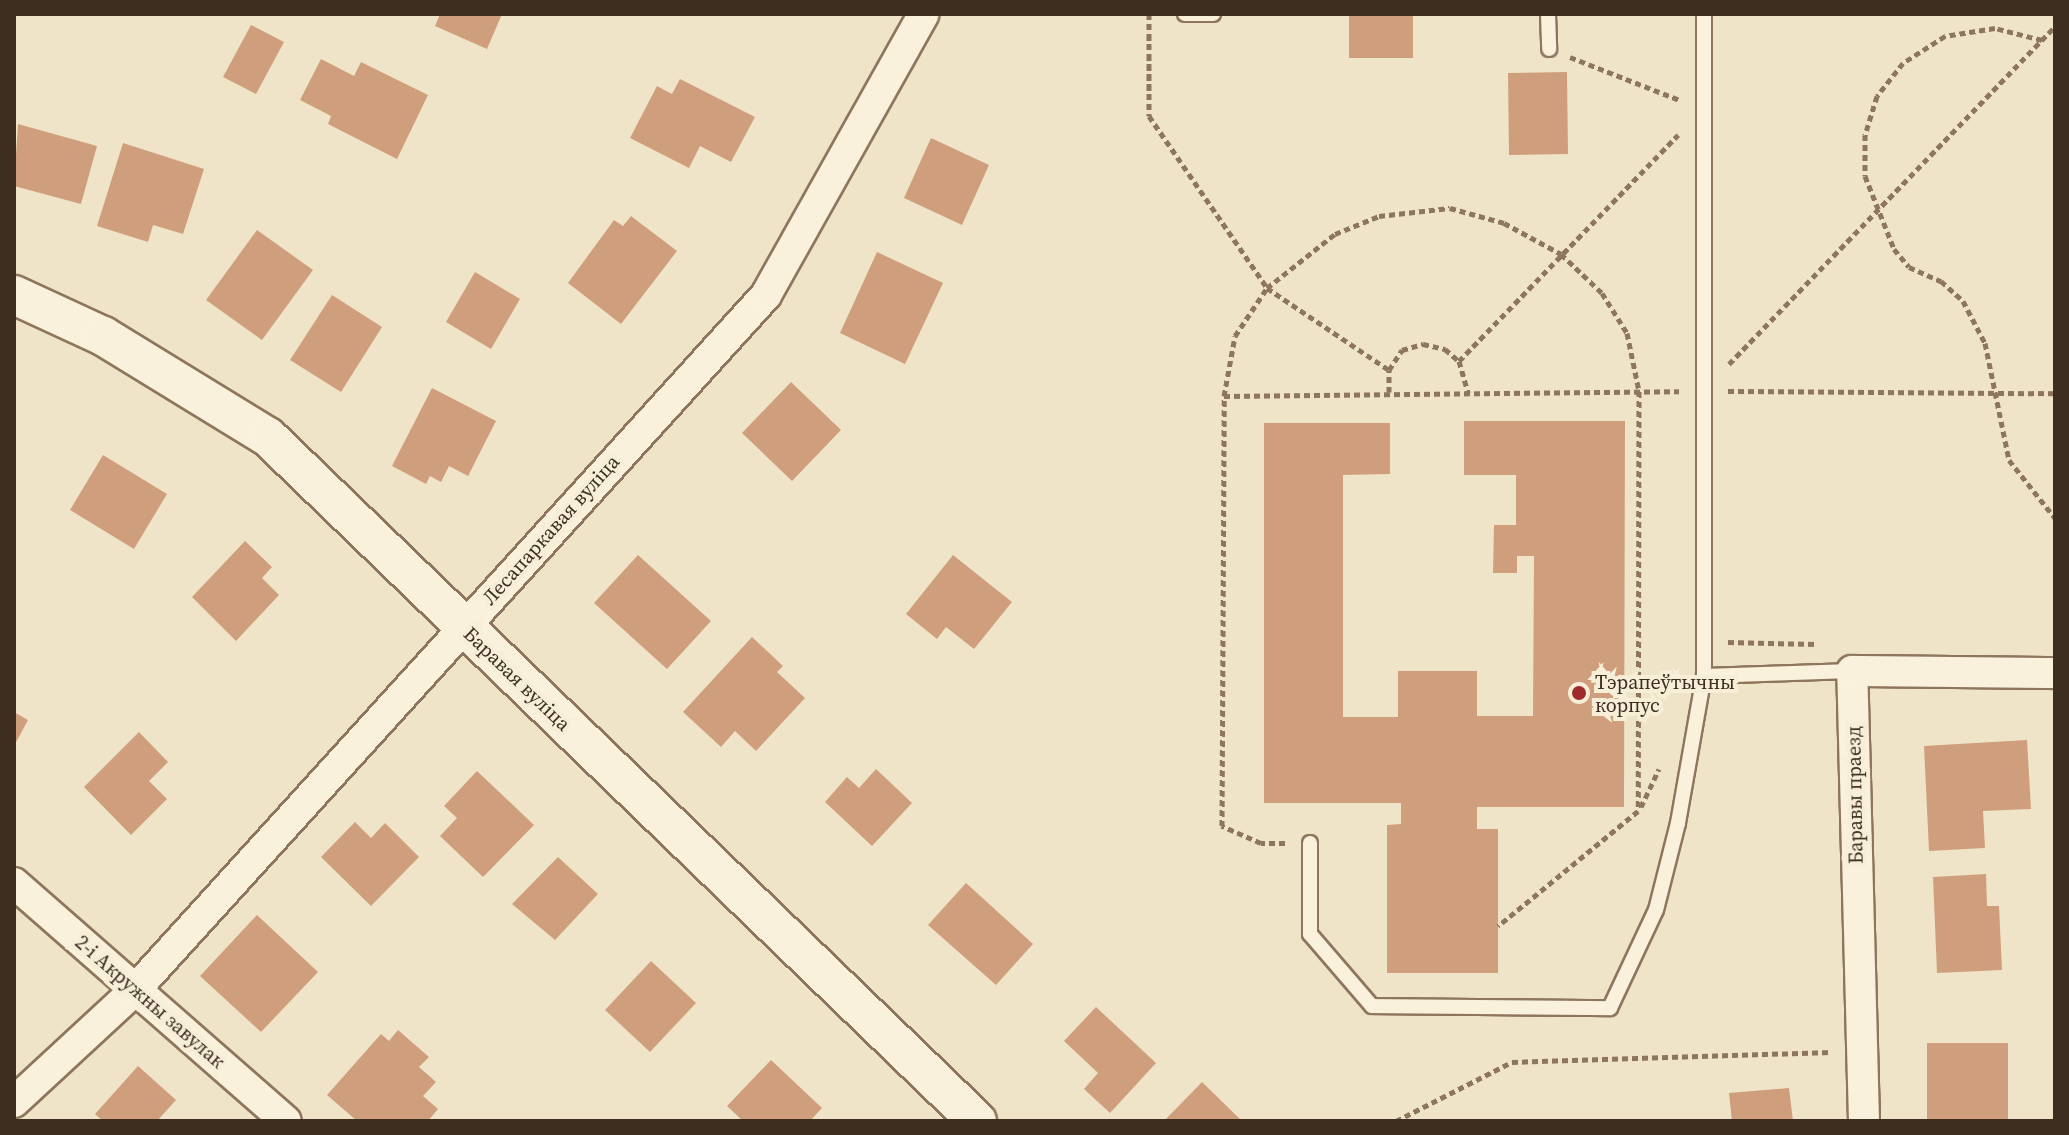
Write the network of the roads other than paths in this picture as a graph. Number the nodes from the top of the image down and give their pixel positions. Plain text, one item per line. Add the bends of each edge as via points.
1 (924, 14) edge
2 (1185, 14) edge
3 (1213, 14) edge
4 (1548, 14) edge
5 (1704, 14) edge
6 (1549, 49) road end
7 (14, 295) edge
8 (463, 627) junction
9 (1852, 671) junction
10 (2055, 673) edge
11 (1704, 676) junction
12 (1310, 843) road end
13 (14, 883) edge
14 (135, 990) junction
15 (14, 1102) edge
16 (286, 1121) edge
17 (977, 1121) edge
18 (1864, 1121) edge

1 - 8 street, Лесапаркавая вуліца via 766,295
2 - 3 lane
4 - 6 lane
5 - 11 lane
7 - 8 street, Баравая вуліца via 103,336 268,437
8 - 14 street, Лесапаркавая вуліца
8 - 17 street, Баравая вуліца
9 - 10 street
9 - 11 lane
9 - 18 street, Баравы праезд
11 - 12 lane via 1678,823 1656,910 1610,1008 1372,1006 1310,934
13 - 14 street, 2-і Акружны завулак
14 - 15 street, Лесапаркавая вуліца
14 - 16 street, 2-і Акружны завулак

